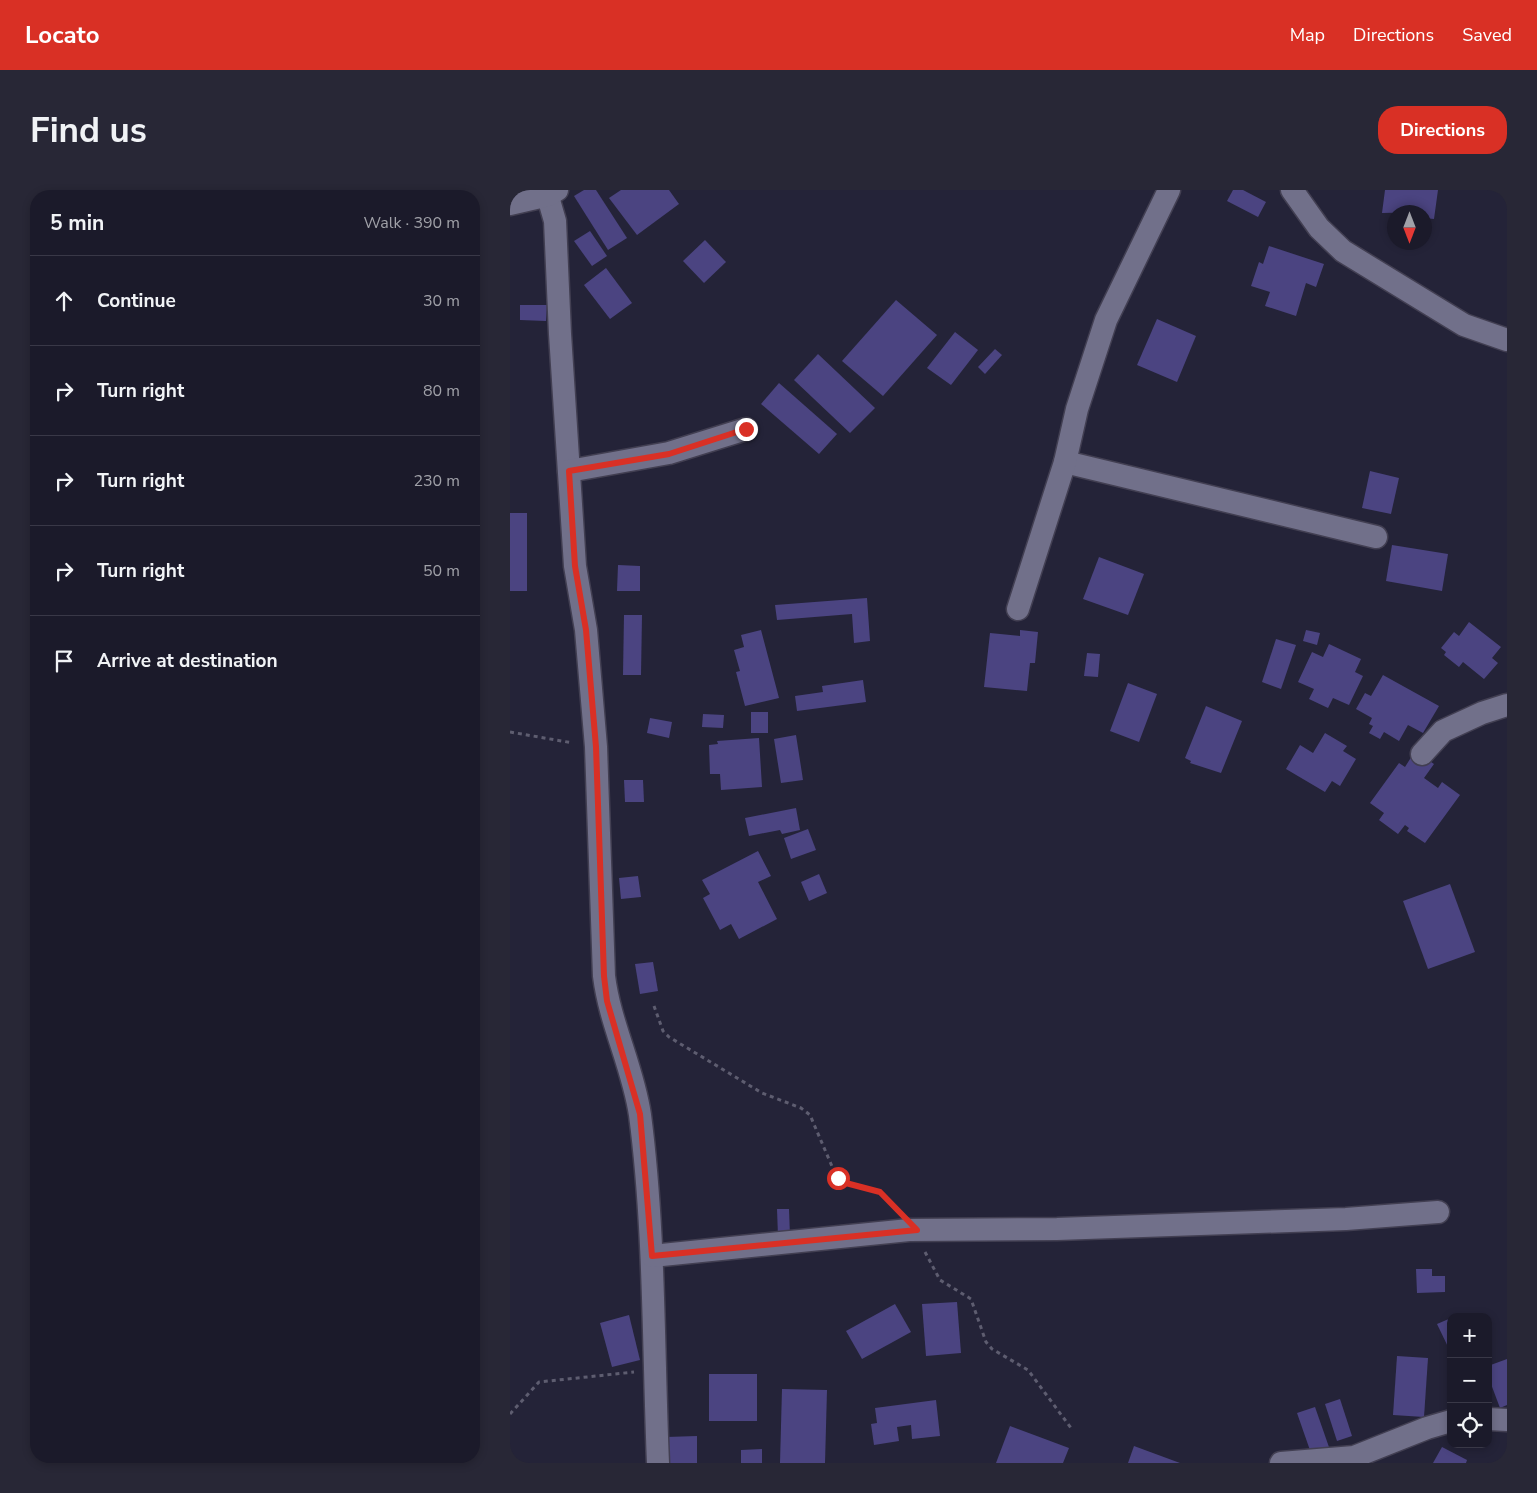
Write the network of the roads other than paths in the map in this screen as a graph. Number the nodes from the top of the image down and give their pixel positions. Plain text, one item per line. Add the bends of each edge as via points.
1 (1169, 190) edge
2 (1292, 190) edge
3 (551, 192) edge
4 (510, 204) edge
5 (1507, 340) edge
6 (746, 429) dead end
7 (1065, 462) junction
8 (569, 471) junction
9 (1376, 537) dead end
10 (1018, 608) dead end
11 (1507, 705) edge
12 (1422, 754) dead end
13 (1438, 1212) dead end
14 (652, 1256) junction
15 (1492, 1419) edge
16 (1507, 1420) edge
17 (1447, 1423) edge
18 (658, 1463) edge
19 (1281, 1463) edge

1 - 7 street via 1106,320 1077,410
2 - 5 street via 1319,228 1343,251 1464,325
3 - 4 street
3 - 8 street
6 - 8 street via 669,454
7 - 9 street
7 - 10 street
8 - 14 street via 575,566 586,630 596,747 604,976 607,1001 640,1114
11 - 12 street via 1443,731
13 - 14 street via 1326,1220 917,1230
14 - 18 street
15 - 16 street
17 - 19 street via 1354,1457

